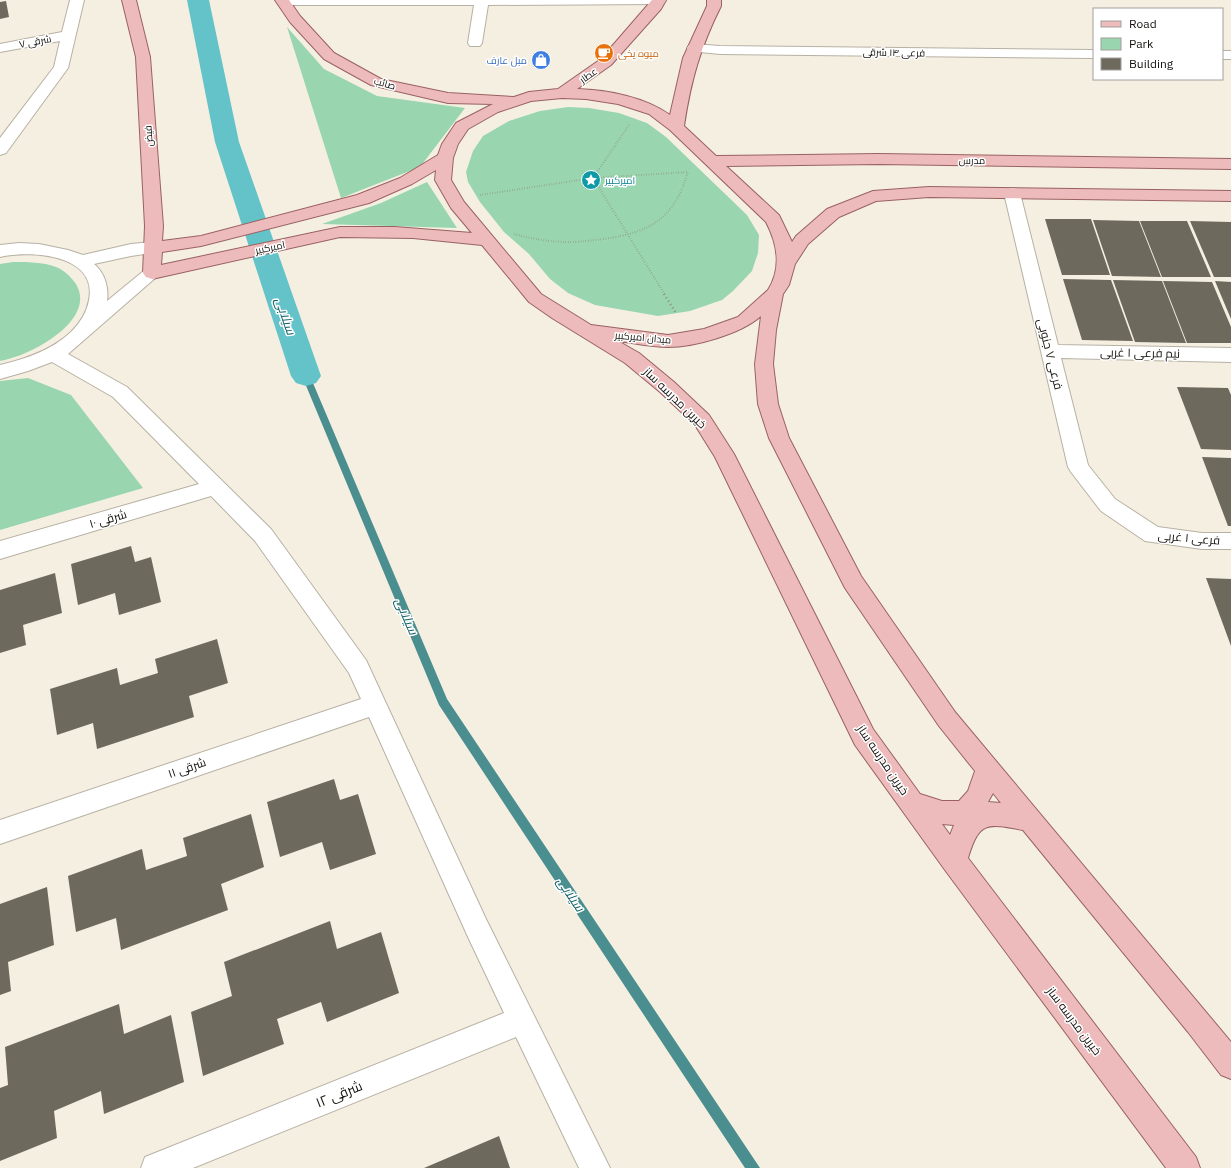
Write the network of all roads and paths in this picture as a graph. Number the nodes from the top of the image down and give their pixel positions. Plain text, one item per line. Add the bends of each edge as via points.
1 (77, 0) edge
2 (128, 0) edge
3 (282, 0) edge
4 (482, 0) edge
5 (659, 0) edge
6 (714, 0) edge
7 (69, 35) junction
8 (475, 43) dead end
9 (0, 48) edge
10 (694, 48) junction
11 (1093, 54) edge
12 (562, 93) junction
13 (518, 101) junction
14 (21, 120) junction
15 (0, 124) edge
16 (630, 124) dead end
17 (676, 127) junction
18 (0, 150) edge
19 (445, 158) junction
20 (712, 161) junction
21 (1231, 164) edge
22 (688, 172) junction
23 (695, 172) dead end
24 (593, 178) junction
25 (1012, 193) junction
26 (476, 195) dead end
27 (1231, 196) edge
28 (473, 224) junction
29 (628, 235) junction
30 (486, 240) junction
31 (152, 248) junction
32 (1, 249) edge
33 (82, 262) junction
34 (786, 264) junction
35 (152, 273) junction
36 (774, 294) junction
37 (676, 313) dead end
38 (587, 331) junction
39 (78, 335) junction
40 (1049, 351) junction
41 (52, 354) junction
42 (1231, 355) edge
43 (0, 372) edge
44 (216, 488) junction
45 (1108, 505) joint
46 (1231, 541) edge
47 (0, 550) edge
48 (375, 704) junction
49 (988, 769) junction
50 (912, 804) junction
51 (1031, 820) junction
52 (0, 832) edge
53 (954, 862) junction
54 (522, 1020) junction
55 (1231, 1065) edge
56 (156, 1168) edge
57 (595, 1168) edge
58 (1185, 1168) edge

1 - 7 street
2 - 31 main road, فیض via 143,57 154,226
3 - 4 street
3 - 13 main road, صائب via 295,19 329,56 376,82 448,98
4 - 5 street
4 - 8 street
5 - 12 main road, عطار via 606,62
6 - 10 main road via 714,6
7 - 9 street, ۷ شرقی
7 - 14 street via 61,68
10 - 11 street, فرعی ۱۴ شرقی
10 - 17 main road via 681,91
12 - 13 main road, میدان امیرکبیر
12 - 17 main road, میدان امیرکبیر via 621,100 654,111
13 - 19 main road, میدان امیرکبیر via 493,108 462,126 450,144
14 - 15 street
14 - 18 street
16 - 24 path
17 - 20 main road, میدان امیرکبیر
19 - 28 main road, میدان امیرکبیر via 443,180
19 - 31 main road, امیرکبیر via 406,181 363,200 225,235
20 - 21 main road, مدرس via 879,159
20 - 34 main road, میدان امیرکبیر via 773,219 783,238
22 - 23 path
22 - 24 path
22 - 29 path via 682,192 666,214 648,228
24 - 26 path
24 - 29 path
25 - 27 main road
25 - 34 main road via 930,192 873,196 833,213 802,240
25 - 40 street, فرعی ۷ جنوبی
28 - 29 path via 548,242 576,243
28 - 30 main road, میدان امیرکبیر
29 - 37 path
30 - 35 main road, امیرکبیر via 437,234 340,232
30 - 38 main road, میدان امیرکبیر via 535,298
31 - 33 street, امیرکبیر via 131,250
31 - 35 main road, فیض
32 - 33 street via 34,248 61,252
33 - 39 street via 96,276 100,295 94,315
34 - 36 main road, میدان امیرکبیر via 780,285
35 - 39 street, امیرکبیر
36 - 38 main road, میدان امیرکبیر via 744,321 707,335 668,340
36 - 49 main road via 764,364 768,404 779,438 853,582 947,719
38 - 50 main road, خیرین مدرسه ساز via 632,358 702,420 724,454 864,737
39 - 41 street
40 - 42 street, نیم فرعی ۱ غربی
40 - 45 street, فرعی ۷ جنوبی via 1078,467
41 - 43 street via 21,368
41 - 44 street via 120,392
44 - 47 street, ۱۰ شرقی
44 - 48 street via 263,535 358,667
45 - 46 street, فرعی ۱ غربی via 1153,535 1202,541
48 - 52 street, ۱۱ شرقی
48 - 54 street
49 - 50 main road via 983,791 978,801 968,810 955,814 941,813
49 - 51 main road
50 - 53 main road, خیرین مدرسه ساز
51 - 53 main road via 1003,814 975,818 961,837
51 - 55 main road
53 - 58 main road, خیرین مدرسه ساز
54 - 56 street, ۱۲ شرقی
54 - 57 street

